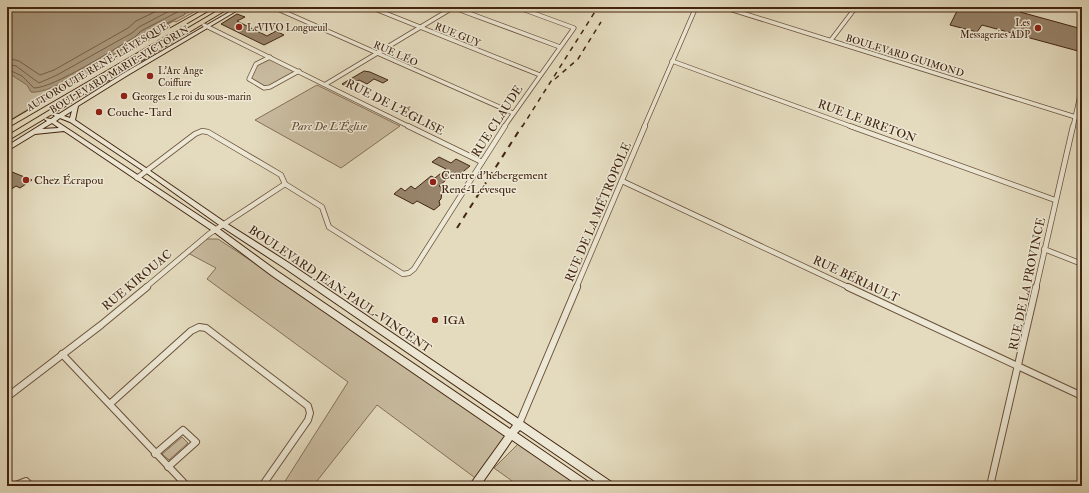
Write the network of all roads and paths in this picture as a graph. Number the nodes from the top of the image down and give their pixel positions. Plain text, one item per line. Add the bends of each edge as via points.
1 (212, 7) edge
2 (219, 7) edge
3 (224, 7) edge
4 (228, 7) edge
5 (235, 7) edge
6 (241, 7) edge
7 (273, 7) edge
8 (370, 7) edge
9 (453, 7) edge
10 (517, 7) edge
11 (696, 7) edge
12 (723, 7) edge
13 (856, 7) edge
14 (206, 26) junction
15 (420, 27) junction
16 (831, 40) junction
17 (560, 47) junction
18 (377, 53) junction
19 (270, 57) junction
20 (672, 61) junction
21 (299, 71) junction
22 (540, 75) junction
23 (326, 84) junction
24 (1082, 86) edge
25 (76, 105) junction
26 (513, 113) junction
27 (57, 114) junction
28 (1074, 117) junction
29 (1082, 119) edge
30 (49, 120) junction
31 (72, 121) junction
32 (7, 126) edge
33 (64, 129) junction
34 (7, 132) edge
35 (33, 132) junction
36 (7, 136) edge
37 (7, 139) edge
38 (7, 144) edge
39 (7, 149) edge
40 (482, 162) junction
41 (147, 171) junction
42 (137, 178) junction
43 (622, 181) junction
44 (285, 184) junction
45 (1055, 200) junction
46 (224, 225) junction
47 (216, 230) junction
48 (1044, 249) junction
49 (1082, 264) edge
50 (382, 332) junction
51 (375, 341) junction
52 (62, 354) junction
53 (1019, 367) junction
54 (1082, 396) edge
55 (7, 397) edge
56 (110, 403) junction
57 (519, 424) junction
58 (512, 434) junction
59 (155, 454) junction
60 (168, 467) junction
61 (13, 486) edge
62 (31, 486) edge
63 (187, 486) edge
64 (262, 486) edge
65 (474, 486) edge
66 (586, 486) edge
67 (610, 486) edge
68 (990, 486) edge

1 - 32 highway, AUTOROUTE RENÉ-LÉVESQUE
2 - 34 highway, AUTOROUTE RENÉ-LÉVESQUE
3 - 36 highway
4 - 37 highway
5 - 14 street, BOULEVARD MARIE-VICTORIN
6 - 14 street, BOULEVARD MARIE-VICTORIN
7 - 18 street, RUE LÉO
8 - 15 street, RUE GUY
9 - 15 street
9 - 17 street
10 - 17 street, RUE CLAUDE via 574,28
11 - 20 street, RUE DE LA MÉTROPOLE
12 - 16 street, BOULEVARD GUIMOND
13 - 16 street
14 - 19 street, RUE DE L'ÉGLISE
14 - 25 street, BOULEVARD MARIE-VICTORIN
14 - 27 street, BOULEVARD MARIE-VICTORIN via 127,69
15 - 18 street
15 - 22 street, RUE GUY
16 - 28 street, BOULEVARD GUIMOND
17 - 22 street, RUE CLAUDE
18 - 23 street
18 - 26 street, RUE LÉO
19 - 21 street, RUE DE L'ÉGLISE
19 - 21 street via 256,64 249,80 264,88 270,87
20 - 43 street, RUE DE LA MÉTROPOLE
20 - 45 street, RUE LE BRETON
21 - 23 street, RUE DE L'ÉGLISE
22 - 26 street, RUE CLAUDE
23 - 40 street, RUE DE L'ÉGLISE
24 - 28 street, RUE DE LA PROVINCE
25 - 27 street, BOULEVARD MARIE-VICTORIN
25 - 31 street
26 - 40 street, RUE CLAUDE
27 - 30 street, BOULEVARD MARIE-VICTORIN
27 - 31 street, BOULEVARD JEAN-PAUL-VINCENT
28 - 29 street, BOULEVARD GUIMOND
28 - 45 street, RUE DE LA PROVINCE
30 - 33 street, BOULEVARD JEAN-PAUL-VINCENT
30 - 35 street, BOULEVARD MARIE-VICTORIN
30 - 38 street, BOULEVARD MARIE-VICTORIN
31 - 41 street, BOULEVARD JEAN-PAUL-VINCENT
33 - 35 street
33 - 42 street, BOULEVARD JEAN-PAUL-VINCENT
35 - 39 street, BOULEVARD MARIE-VICTORIN
40 - 44 street, RUE CLAUDE via 414,269 403,274 329,227 322,207
41 - 42 street
41 - 44 street via 202,131 208,132 281,175
41 - 46 street, BOULEVARD JEAN-PAUL-VINCENT
42 - 47 street, BOULEVARD JEAN-PAUL-VINCENT
43 - 53 street, RUE BÉRIAULT
43 - 57 street, RUE DE LA MÉTROPOLE
44 - 46 street, RUE KIROUAC
45 - 48 street, RUE DE LA PROVINCE
46 - 47 street, RUE KIROUAC
46 - 50 street, BOULEVARD JEAN-PAUL-VINCENT
47 - 51 street, BOULEVARD JEAN-PAUL-VINCENT via 274,273
47 - 52 street, RUE KIROUAC
48 - 49 street
48 - 53 street, RUE DE LA PROVINCE
50 - 51 street
50 - 57 street, BOULEVARD JEAN-PAUL-VINCENT
51 - 58 street, BOULEVARD JEAN-PAUL-VINCENT
52 - 55 street, RUE KIROUAC
52 - 56 street
53 - 54 street, RUE BÉRIAULT
53 - 68 street, RUE DE LA PROVINCE
56 - 59 street
56 - 64 street via 191,331 199,327 206,328 308,406 308,420
57 - 58 street
57 - 67 street, BOULEVARD JEAN-PAUL-VINCENT
58 - 65 street
58 - 66 street, BOULEVARD JEAN-PAUL-VINCENT
59 - 60 street
59 - 60 street via 183,430 196,442
60 - 63 street
61 - 62 street via 26,481

